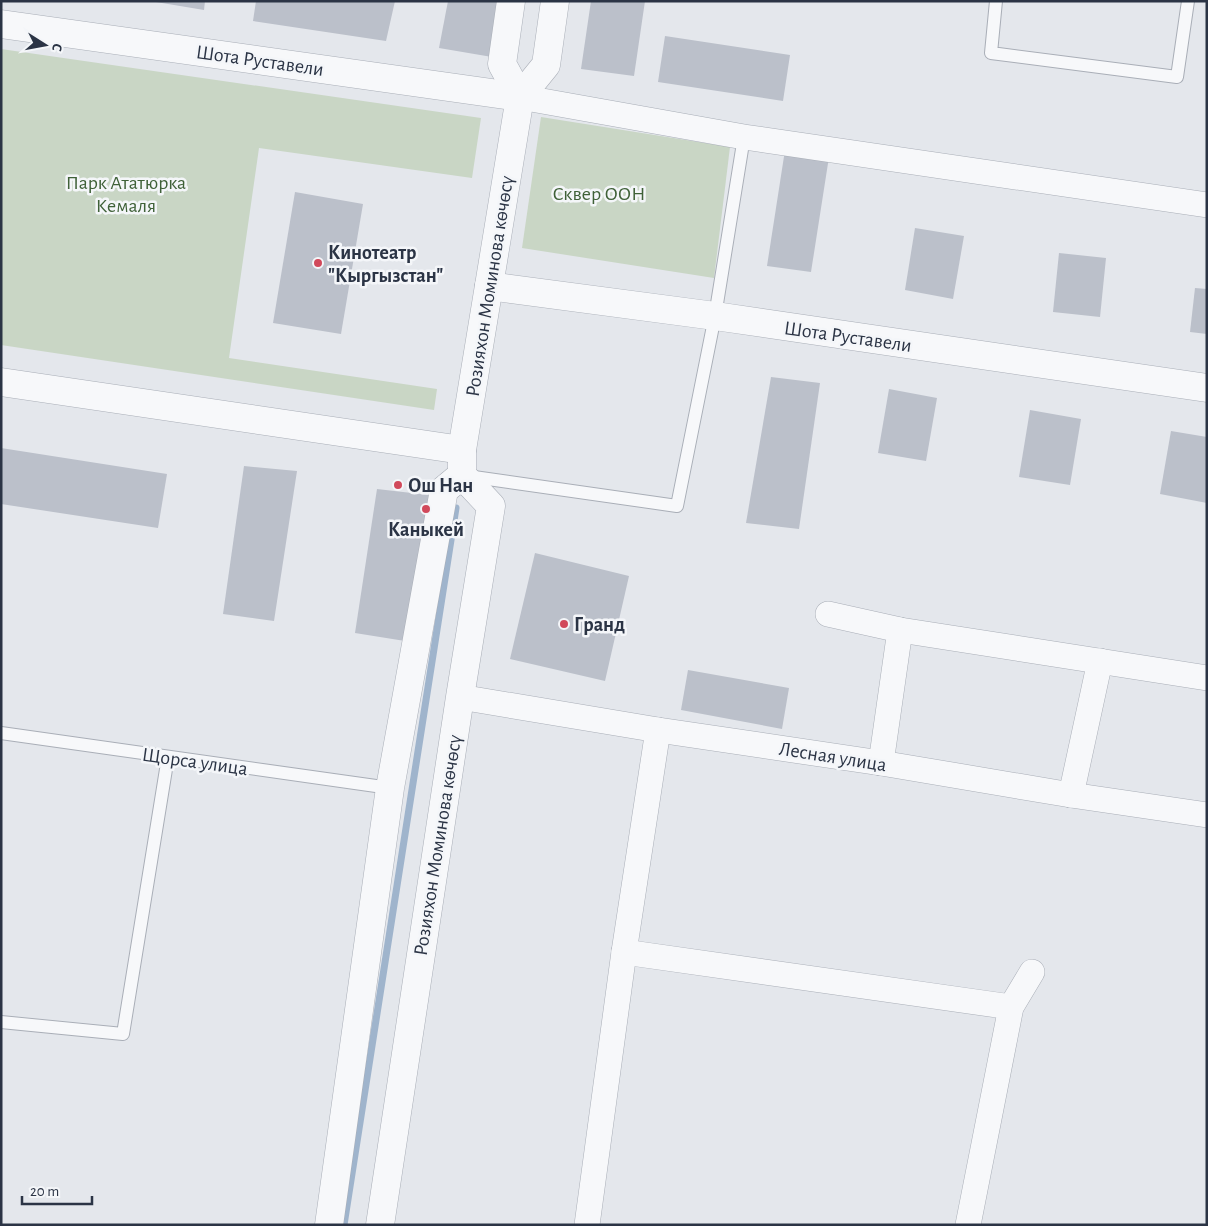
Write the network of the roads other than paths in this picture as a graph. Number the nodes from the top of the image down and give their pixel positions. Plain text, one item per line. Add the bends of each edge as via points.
1 (512, 1) edge
2 (555, 1) edge
3 (996, 1) edge
4 (1188, 1) edge
5 (1, 24) edge
6 (520, 97) junction
7 (744, 137) junction
8 (1207, 204) edge
9 (489, 286) junction
10 (715, 316) junction
11 (1, 382) edge
12 (1207, 388) edge
13 (462, 463) junction
14 (828, 614) dead end
15 (900, 630) junction
16 (1100, 661) junction
17 (1207, 678) edge
18 (460, 697) junction
19 (658, 730) junction
20 (1, 733) edge
21 (168, 757) junction
22 (881, 763) junction
23 (390, 788) junction
24 (1071, 795) junction
25 (1207, 815) edge
26 (624, 952) junction
27 (1032, 972) dead end
28 (1011, 1007) junction
29 (1, 1022) edge
30 (329, 1225) edge
31 (380, 1225) edge
32 (587, 1225) edge
33 (968, 1225) edge

1 - 6 street via 502,64
2 - 6 street, Розияхон Моминова көчөсү via 546,65
3 - 4 lane via 991,53 1177,77
5 - 6 street, Шота Руставели
6 - 7 street
6 - 9 street, Розияхон Моминова көчөсү
7 - 8 street
7 - 10 lane
9 - 10 street, Шота Руставели
9 - 13 street, Розияхон Моминова көчөсү
10 - 12 street, Шота Руставели
10 - 13 lane via 677,506
11 - 13 street
13 - 18 street, Розияхон Моминова көчөсү via 491,506
13 - 23 street via 444,490
14 - 15 street
15 - 16 street
15 - 22 street
16 - 17 street
16 - 24 street
18 - 19 street, Лесная улица
18 - 31 street, Розияхон Моминова көчөсү
19 - 22 street, Лесная улица
19 - 26 street
20 - 21 lane, Щорса улица
21 - 23 lane, Щорса улица
21 - 29 lane via 123,1034
22 - 24 street, Лесная улица
23 - 30 street
24 - 25 street, Лесная улица
26 - 28 street
26 - 32 street
27 - 28 street
28 - 33 street

